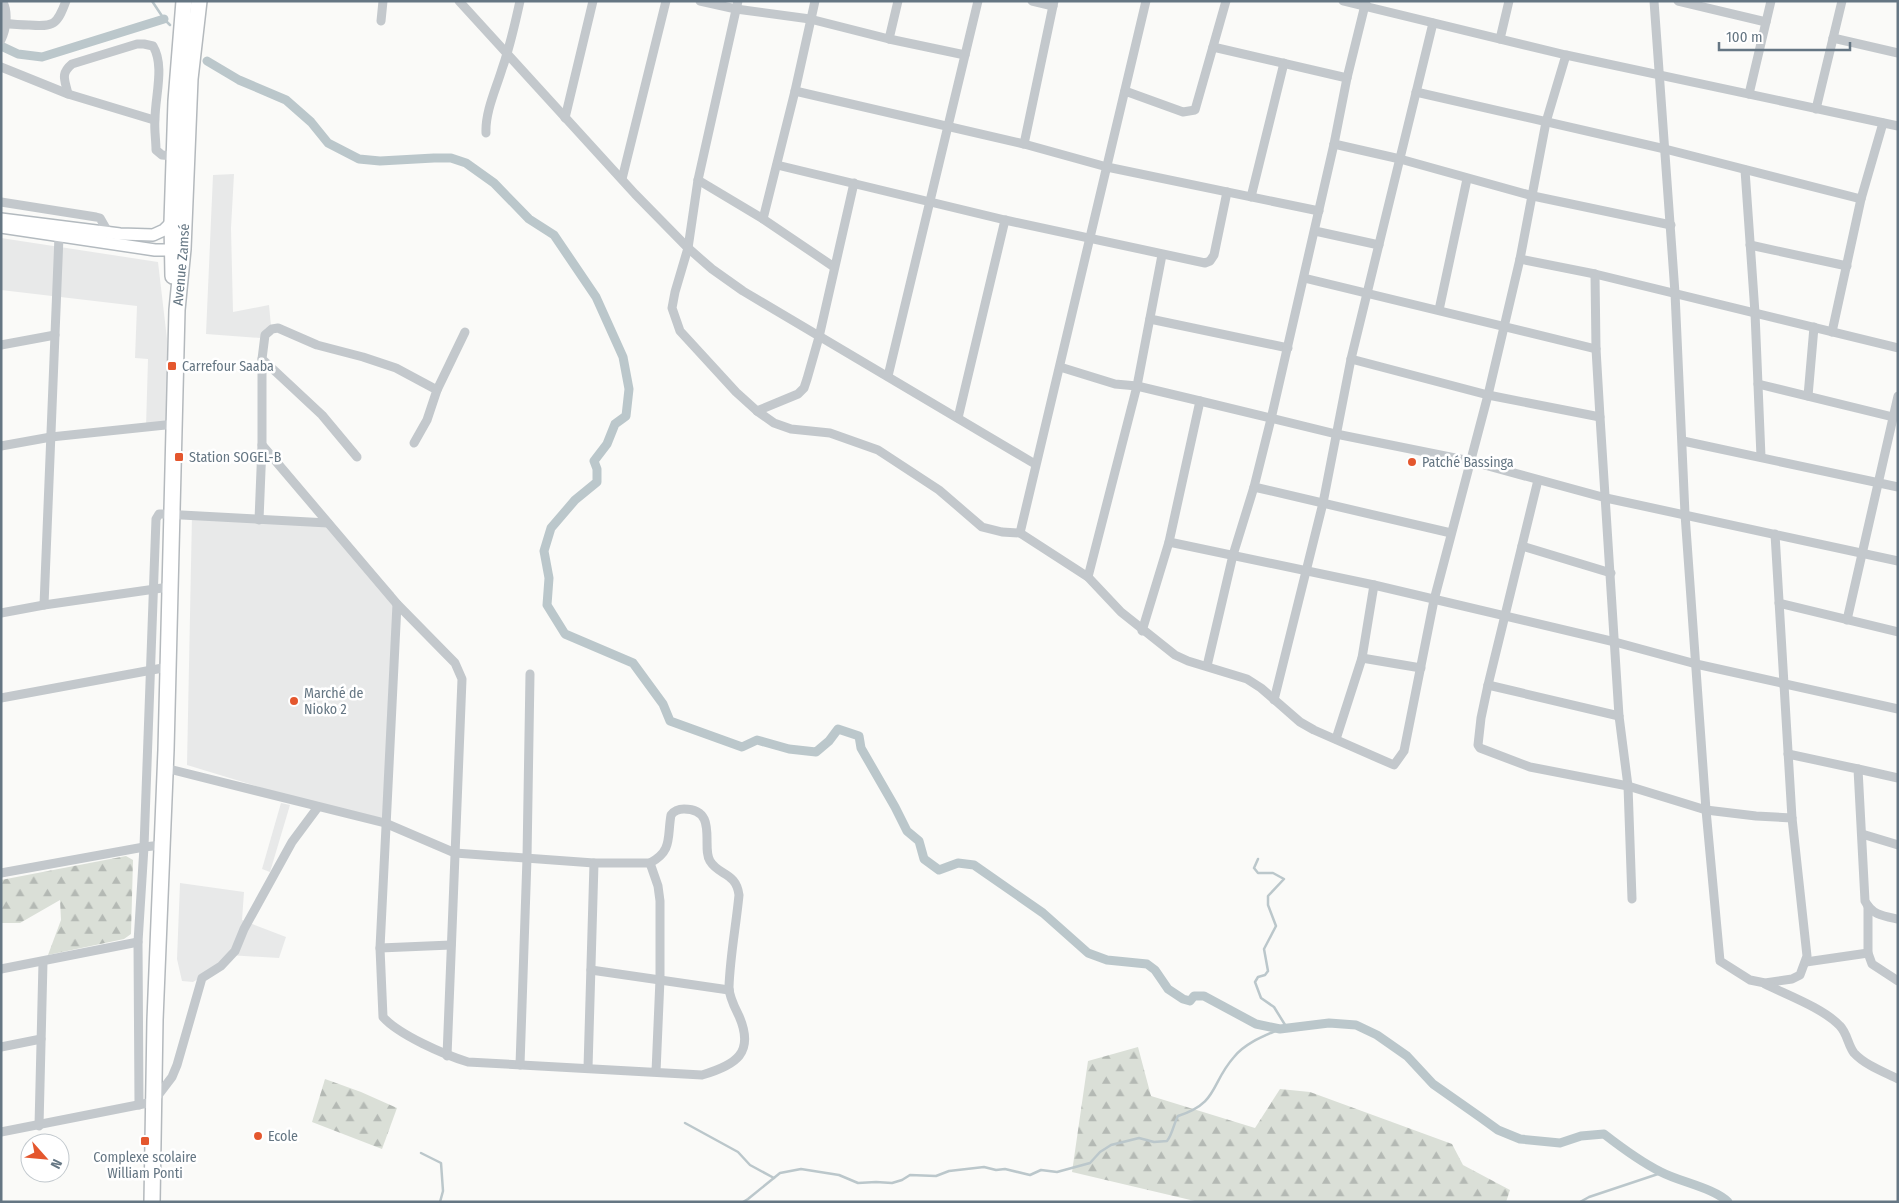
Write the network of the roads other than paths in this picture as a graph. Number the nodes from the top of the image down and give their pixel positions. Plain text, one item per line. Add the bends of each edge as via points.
1 (2, 1) edge
2 (66, 1) edge
3 (184, 1) edge
4 (383, 1) edge
5 (458, 1) edge
6 (520, 1) edge
7 (593, 1) edge
8 (666, 1) edge
9 (700, 1) edge
10 (815, 1) edge
11 (898, 1) edge
12 (978, 1) edge
13 (1032, 1) edge
14 (1146, 1) edge
15 (1226, 1) edge
16 (1344, 1) edge
17 (1509, 1) edge
18 (1654, 1) edge
19 (1678, 1) edge
20 (1771, 1) edge
21 (1842, 1) edge
22 (200, 2) edge
23 (1054, 4) edge
24 (1366, 4) edge
25 (737, 5) edge
26 (810, 20) junction
27 (381, 21) dead end
28 (1766, 22) junction
29 (4, 23) edge
30 (1433, 23) junction
31 (1833, 38) junction
32 (1500, 39) junction
33 (1, 40) edge
34 (889, 40) junction
35 (1213, 47) junction
36 (507, 53) junction
37 (1898, 53) edge
38 (965, 55) junction
39 (1566, 55) junction
40 (1284, 63) junction
41 (1, 67) edge
42 (1658, 75) junction
43 (1347, 78) junction
44 (795, 91) junction
45 (1124, 91) junction
46 (1416, 92) junction
47 (68, 94) junction
48 (1749, 94) junction
49 (1816, 109) junction
50 (565, 118) junction
51 (154, 120) junction
52 (1546, 122) junction
53 (1883, 123) junction
54 (949, 126) junction
55 (1898, 126) edge
56 (486, 133) dead end
57 (1024, 144) junction
58 (1334, 144) junction
59 (1665, 150) junction
60 (174, 156) junction
61 (1400, 159) junction
62 (777, 165) junction
63 (1107, 166) junction
64 (1745, 170) junction
65 (622, 179) junction
66 (1467, 179) junction
67 (698, 180) junction
68 (854, 183) junction
69 (1227, 192) junction
70 (1533, 196) junction
71 (1251, 197) junction
72 (1861, 199) junction
73 (931, 201) junction
74 (1, 202) edge
75 (1319, 211) junction
76 (1, 219) edge
77 (763, 219) junction
78 (1004, 220) junction
79 (172, 222) junction
80 (1671, 225) junction
81 (1, 227) edge
82 (1315, 231) junction
83 (108, 232) junction
84 (59, 236) junction
85 (1090, 237) junction
86 (1750, 244) junction
87 (1379, 245) junction
88 (688, 248) junction
89 (177, 250) junction
90 (1162, 255) junction
91 (1520, 259) junction
92 (1846, 266) junction
93 (834, 267) junction
94 (1595, 274) junction
95 (1304, 278) junction
96 (1368, 293) junction
97 (1675, 293) junction
98 (1439, 310) junction
99 (1755, 313) junction
100 (1150, 319) junction
101 (1503, 327) junction
102 (1814, 327) junction
103 (465, 332) dead end
104 (1832, 332) junction
105 (55, 335) junction
106 (819, 337) junction
107 (4, 343) edge
108 (1288, 348) junction
109 (1898, 348) edge
110 (1596, 349) junction
111 (262, 359) junction
112 (1351, 359) junction
113 (1060, 366) junction
114 (888, 376) junction
115 (1758, 384) junction
116 (1137, 386) junction
117 (437, 390) junction
118 (1488, 395) junction
119 (1808, 396) junction
120 (1898, 396) edge
121 (1200, 400) junction
122 (757, 411) junction
123 (1600, 417) junction
124 (1893, 417) junction
125 (958, 418) junction
126 (1271, 419) junction
127 (174, 424) junction
128 (1336, 434) junction
129 (51, 437) junction
130 (1683, 440) junction
131 (414, 443) dead end
132 (262, 445) junction
133 (1, 446) edge
134 (357, 457) dead end
135 (1761, 458) junction
136 (1470, 461) junction
137 (1035, 464) junction
138 (1538, 480) junction
139 (1878, 483) junction
140 (1254, 486) junction
141 (1898, 487) edge
142 (1606, 498) junction
143 (1323, 503) junction
144 (172, 514) junction
145 (1685, 514) junction
146 (260, 520) junction
147 (328, 523) junction
148 (1450, 532) junction
149 (1020, 533) junction
150 (1775, 534) junction
151 (1169, 542) junction
152 (1522, 546) junction
153 (1863, 553) junction
154 (1233, 555) junction
155 (1898, 561) edge
156 (1306, 572) junction
157 (1611, 574) junction
158 (1088, 577) junction
159 (1374, 586) junction
160 (169, 587) junction
161 (153, 588) junction
162 (1434, 600) junction
163 (1779, 603) junction
164 (397, 604) junction
165 (44, 605) junction
166 (1, 613) edge
167 (1504, 616) junction
168 (1847, 620) junction
169 (1142, 631) junction
170 (1898, 632) edge
171 (1615, 642) junction
172 (1362, 658) junction
173 (1696, 664) junction
174 (1207, 666) junction
175 (168, 667) junction
176 (1421, 668) junction
177 (150, 670) junction
178 (530, 674) dead end
179 (1784, 683) junction
180 (1488, 685) junction
181 (1, 698) edge
182 (1274, 700) junction
183 (1898, 709) edge
184 (1619, 716) junction
185 (1336, 739) junction
186 (1788, 754) junction
187 (164, 768) junction
188 (1858, 769) junction
189 (1898, 778) edge
190 (1628, 786) junction
191 (318, 806) junction
192 (1706, 810) junction
193 (1792, 818) junction
194 (385, 824) junction
195 (1862, 834) junction
196 (162, 845) junction
197 (1898, 845) edge
198 (144, 847) junction
199 (455, 853) junction
200 (527, 858) junction
201 (594, 863) junction
202 (650, 863) junction
203 (1, 873) edge
204 (1632, 899) dead end
205 (1868, 906) junction
206 (1898, 919) edge
207 (138, 942) junction
208 (452, 945) junction
209 (380, 948) junction
210 (1868, 953) junction
211 (42, 962) junction
212 (1806, 962) junction
213 (1, 969) edge
214 (591, 970) junction
215 (660, 979) junction
216 (1898, 982) edge
217 (1764, 983) junction
218 (729, 990) junction
219 (41, 1039) junction
220 (1, 1047) edge
221 (447, 1056) junction
222 (520, 1065) junction
223 (588, 1068) junction
224 (656, 1072) junction
225 (1898, 1079) edge
226 (146, 1103) junction
227 (39, 1126) junction
228 (1, 1132) edge
229 (152, 1202) edge

1 - 29 street via 6,6
2 - 29 street via 61,14 47,27
3 - 60 highway, Avenue Zamsé
4 - 27 street
5 - 36 street
6 - 36 street
7 - 50 street
8 - 65 street
9 - 25 street
10 - 26 street
11 - 34 street
12 - 38 street
13 - 23 street
14 - 45 street
15 - 35 street
16 - 24 street
17 - 32 street
18 - 42 street
19 - 28 street
20 - 28 street
21 - 31 street
22 - 89 highway, Avenue Zamsé via 190,79
23 - 57 street
24 - 30 street
24 - 43 street
25 - 26 street
25 - 67 street
26 - 34 street
26 - 44 street
28 - 48 street
29 - 33 street
30 - 32 street
30 - 46 street
31 - 37 street
31 - 49 street
32 - 39 street
34 - 38 street
35 - 40 street
35 - 45 street via 1195,110 1183,112
36 - 50 street
36 - 56 street
38 - 54 street
39 - 42 street
39 - 52 street
40 - 43 street
40 - 71 street
41 - 47 street
42 - 48 street
42 - 59 street
43 - 58 street
44 - 54 street
44 - 62 street
45 - 63 street
46 - 52 street
46 - 61 street
47 - 51 street
47 - 51 street via 64,75 72,64 137,44 153,46 158,55
48 - 49 street
49 - 53 street
50 - 65 street
51 - 60 street via 156,150 162,155
52 - 59 street
52 - 70 street
53 - 55 street
53 - 72 street
54 - 57 street
54 - 73 street
57 - 63 street
58 - 61 street
58 - 75 street
59 - 64 street
59 - 80 street
60 - 79 highway, Avenue Zamsé
61 - 66 street
61 - 87 street
62 - 68 street
62 - 77 street
63 - 69 street
63 - 85 street
64 - 72 street
64 - 86 street
65 - 88 street
66 - 70 street
66 - 98 street
67 - 77 street
67 - 88 street
68 - 73 street
68 - 93 street
69 - 71 street
69 - 90 street via 1210,261 1205,263
70 - 80 street
70 - 91 street
71 - 75 street
72 - 92 street
73 - 78 street
73 - 114 street
74 - 83 street via 96,217
75 - 82 street
76 - 83 street
77 - 93 street
78 - 85 street
78 - 125 street
79 - 83 street via 153,235
79 - 89 highway, Avenue Zamsé
80 - 97 street
81 - 84 street
82 - 87 street
82 - 95 street
84 - 89 street via 155,250
84 - 105 street
85 - 90 street
85 - 113 street
86 - 92 street
86 - 99 street
87 - 96 street
88 - 106 street via 743,291
88 - 122 street via 672,308 680,331
89 - 127 highway, Avenue Zamsé
90 - 100 street
91 - 94 street
91 - 101 street
92 - 104 street
93 - 106 street
94 - 97 street
94 - 110 street
95 - 96 street
95 - 108 street
96 - 98 street
96 - 112 street
97 - 99 street
97 - 130 street
98 - 101 street
99 - 102 street
99 - 115 street
100 - 108 street
100 - 116 street
101 - 110 street
101 - 118 street
102 - 104 street
102 - 119 street
103 - 117 street
104 - 109 street
105 - 107 street
105 - 129 street
106 - 114 street
106 - 122 street via 804,388 798,394
108 - 126 street
110 - 123 street
111 - 117 street via 265,335 278,328 317,345 396,368
111 - 132 street
111 - 134 street via 322,415
112 - 118 street
112 - 128 street
113 - 116 street via 1115,384
113 - 137 street
114 - 125 street
115 - 119 street
115 - 135 street
116 - 121 street
116 - 158 street
117 - 131 street via 427,420
118 - 123 street
118 - 136 street
119 - 124 street
120 - 124 street
121 - 126 street
121 - 151 street
122 - 149 street via 791,430 830,433 878,450 939,490 982,527
123 - 142 street
124 - 139 street
125 - 137 street
126 - 128 street
126 - 140 street
127 - 129 street
127 - 144 highway, Avenue Zamsé
128 - 136 street
128 - 143 street
129 - 133 street
129 - 165 street
130 - 135 street
130 - 145 street
132 - 146 street
132 - 147 street
135 - 139 street
136 - 138 street
136 - 148 street
137 - 149 street
138 - 142 street
138 - 152 street
139 - 141 street
139 - 153 street
140 - 143 street
140 - 154 street
142 - 145 street
142 - 157 street
143 - 148 street
143 - 156 street
144 - 146 street
144 - 160 highway, Avenue Zamsé
144 - 161 street via 158,514 156,518
145 - 150 street
145 - 173 street
146 - 147 street
147 - 164 street
148 - 162 street
149 - 158 street
150 - 153 street
150 - 163 street
151 - 154 street
151 - 169 street
152 - 157 street
152 - 167 street
153 - 155 street
153 - 168 street
154 - 156 street
154 - 174 street
156 - 159 street
156 - 182 street
157 - 171 street
158 - 169 street
159 - 162 street
159 - 172 street
160 - 161 street
160 - 175 highway, Avenue Zamsé
161 - 165 street
161 - 177 street
162 - 167 street
162 - 176 street
163 - 168 street
163 - 179 street
164 - 194 street
164 - 199 street via 455,663 462,679
165 - 166 street
167 - 171 street
167 - 180 street
168 - 170 street
169 - 174 street via 1175,655
171 - 173 street
171 - 184 street
172 - 176 street
172 - 185 street
173 - 179 street
173 - 192 street
174 - 182 street via 1247,679
175 - 177 street
175 - 187 highway, Avenue Zamsé
176 - 185 street via 1404,751 1394,765
177 - 181 street
177 - 198 street
178 - 200 street
179 - 183 street
179 - 186 street
180 - 184 street
180 - 190 street via 1478,745 1482,750 1530,767
182 - 185 street via 1300,722
184 - 190 street
186 - 188 street
186 - 193 street
187 - 191 street
187 - 196 highway, Avenue Zamsé
188 - 189 street
188 - 195 street
190 - 192 street
190 - 204 street
191 - 194 street
191 - 226 street via 292,842 235,951 221,966 202,978 172,1077
192 - 193 street
192 - 217 street via 1720,961 1750,980
193 - 212 street
194 - 199 street
194 - 209 street
195 - 197 street
195 - 205 street via 1865,901
196 - 198 street
196 - 226 highway, Avenue Zamsé
198 - 203 street
198 - 207 street
199 - 200 street
199 - 208 street
200 - 201 street
200 - 222 street
201 - 202 street
201 - 214 street
202 - 215 street via 660,901
202 - 218 street via 665,852 673,812 683,809 702,816 708,838 708,859 738,887
205 - 206 street via 1880,915
205 - 210 street
207 - 211 street
207 - 226 street
208 - 209 street
208 - 221 street
209 - 221 street via 384,1017 390,1025
210 - 212 street
210 - 216 street via 1872,964
211 - 213 street
211 - 219 street
212 - 217 street via 1800,975
214 - 215 street
214 - 223 street
215 - 218 street
215 - 224 street
217 - 225 street via 1834,1020 1855,1054
218 - 224 street via 746,1040 743,1050 733,1062 702,1075
219 - 220 street
219 - 227 street
221 - 222 street via 468,1062
222 - 223 street
223 - 224 street
226 - 227 street
226 - 229 highway, Avenue Zamsé
227 - 228 street

